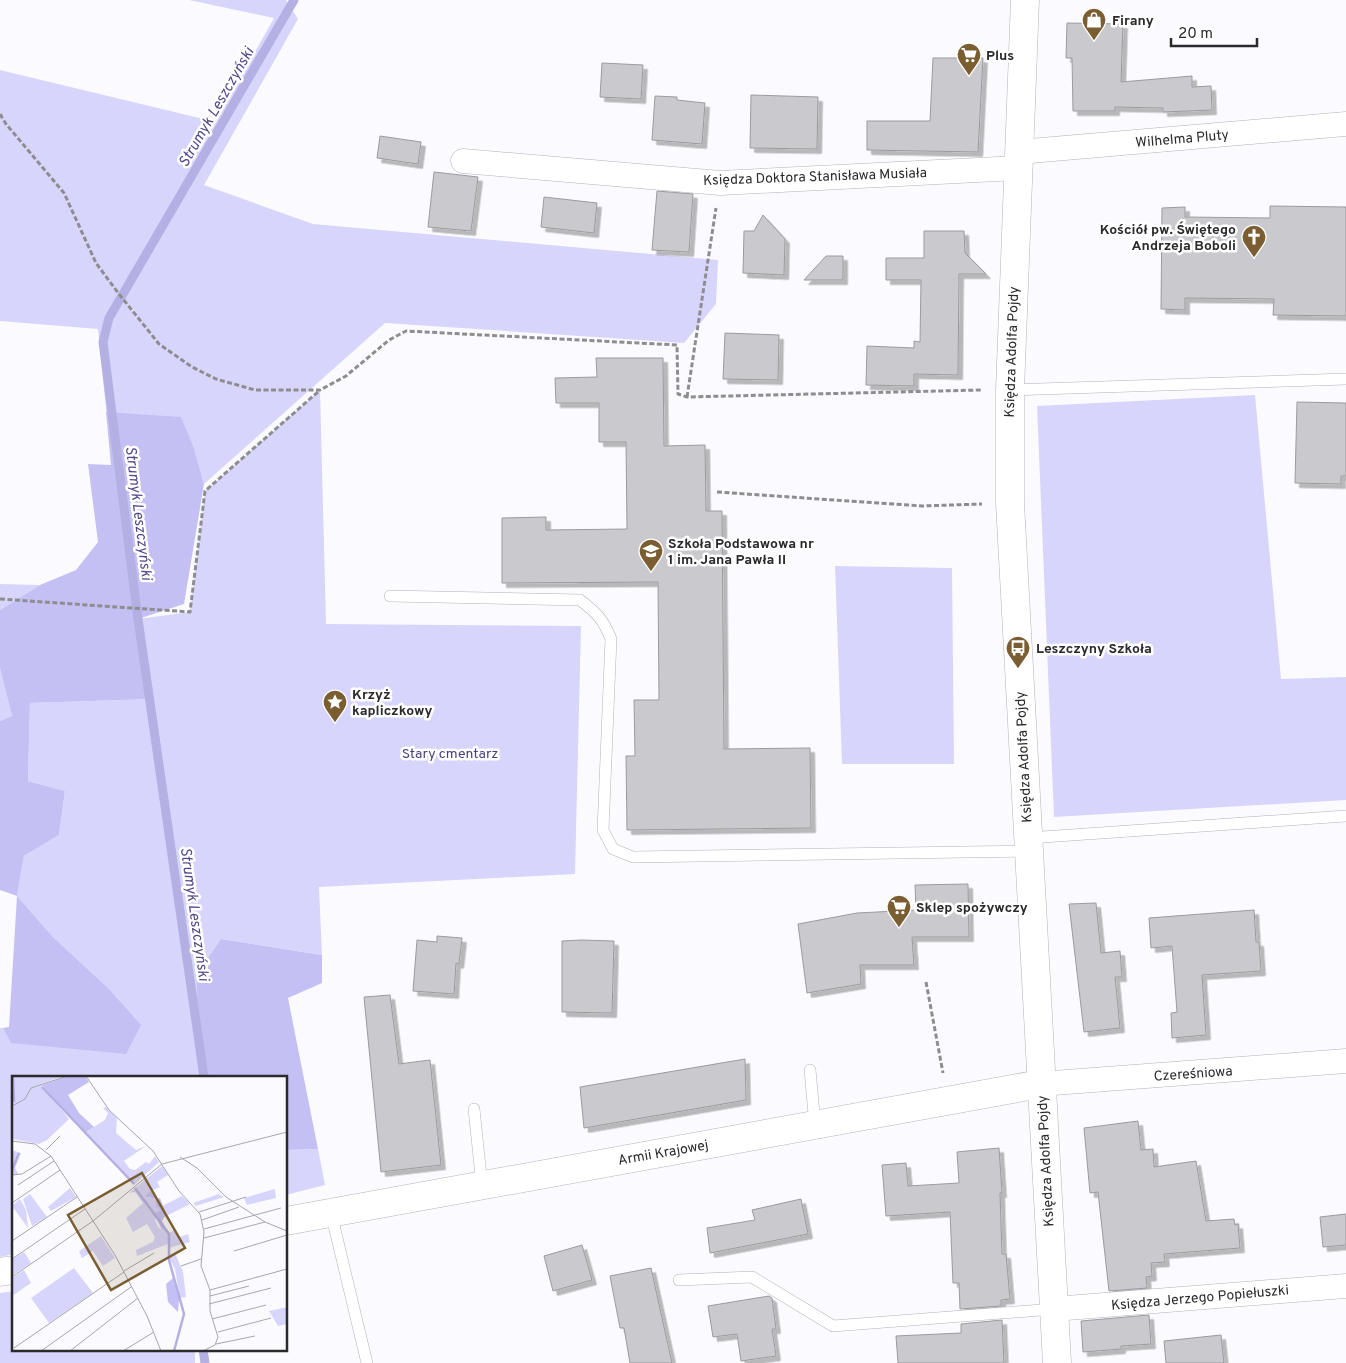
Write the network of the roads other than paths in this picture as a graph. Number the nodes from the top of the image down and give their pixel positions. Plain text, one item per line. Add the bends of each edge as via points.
1 (1025, 0) edge
2 (1346, 124) edge
3 (1018, 160) junction
4 (463, 161) dead end
5 (1346, 379) edge
6 (1010, 390) junction
7 (390, 596) dead end
8 (1346, 816) edge
9 (1028, 845) junction
10 (1346, 1061) edge
11 (810, 1070) dead end
12 (1040, 1084) junction
13 (474, 1109) dead end
14 (815, 1125) junction
15 (482, 1186) junction
16 (331, 1213) junction
17 (288, 1221) edge
18 (680, 1280) dead end
19 (1346, 1286) edge
20 (1054, 1309) junction
21 (367, 1363) edge
22 (1057, 1363) edge

1 - 3 street, Księdza Adolfa Pojdy
2 - 3 street, Wilhelma Pluty
3 - 4 street, Księdza Doktora Stanisława Musiała via 720,182
3 - 6 street, Księdza Adolfa Pojdy
5 - 6 lane
6 - 9 street, Księdza Adolfa Pojdy via 1010,503
7 - 9 lane via 580,600 593,610 605,623 611,639 603,830 613,849 633,857
8 - 9 lane
9 - 12 street, Księdza Adolfa Pojdy
10 - 12 street, Czereśniowa
11 - 14 lane
12 - 14 street, Armii Krajowej
12 - 20 street, Księdza Adolfa Pojdy
13 - 15 lane
14 - 15 street, Armii Krajowej
15 - 16 street, Armii Krajowej
16 - 17 street, Armii Krajowej
16 - 21 lane
18 - 20 lane via 752,1277 833,1326
19 - 20 street, Księdza Jerzego Popiełuszki
20 - 22 street, Księdza Adolfa Pojdy

